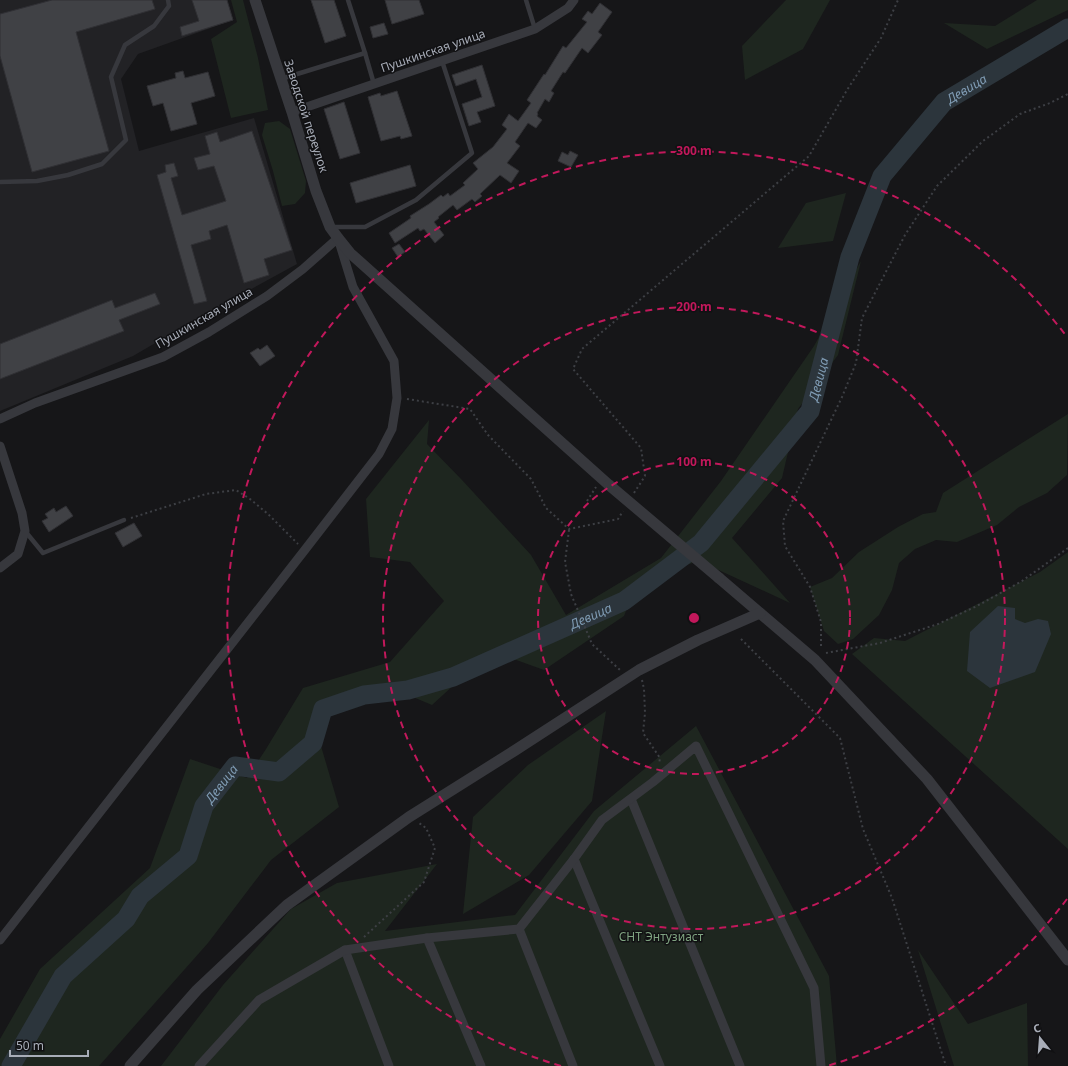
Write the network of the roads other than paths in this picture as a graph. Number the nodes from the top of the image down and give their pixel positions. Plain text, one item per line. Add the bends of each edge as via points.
1 (168, 0) edge
2 (255, 0) edge
3 (348, 0) edge
4 (526, 0) edge
5 (574, 0) edge
6 (535, 29) junction
7 (364, 53) junction
8 (442, 61) junction
9 (281, 79) junction
10 (374, 84) junction
11 (292, 112) junction
12 (0, 182) edge
13 (330, 227) junction
14 (338, 238) junction
15 (0, 419) edge
16 (0, 446) edge
17 (124, 520) road end
18 (25, 531) junction
19 (0, 568) edge
20 (760, 613) junction
21 (631, 798) junction
22 (574, 859) junction
23 (519, 929) junction
24 (427, 938) junction
25 (0, 940) edge
26 (345, 950) junction
27 (1068, 960) edge
28 (130, 1066) edge
29 (199, 1066) edge
30 (389, 1066) edge
31 (481, 1066) edge
32 (573, 1066) edge
33 (660, 1066) edge
34 (740, 1066) edge
35 (821, 1066) edge

1 - 12 lane via 169,6 154,26 125,45 111,77 126,140 102,164 68,175 36,181
2 - 9 street, Заводской переулок
3 - 7 lane
4 - 6 lane
5 - 6 street, Пушкинская улица via 568,8
6 - 8 street, Пушкинская улица
7 - 9 lane
7 - 10 lane
8 - 10 street, Пушкинская улица
8 - 13 lane via 472,153 416,200 365,228
9 - 11 street, Заводской переулок
10 - 11 street, Пушкинская улица
11 - 13 street, Заводской переулок
13 - 14 street, Заводской переулок
14 - 15 street, Пушкинская улица via 267,296 170,354 35,403
14 - 20 street, Заводской переулок, bridge via 350,253 609,485
14 - 25 street via 353,287 394,361 397,398 392,429 378,454 304,551
16 - 18 street via 22,513
17 - 18 lane via 43,553
18 - 19 street via 18,554
20 - 27 street, Заводской переулок via 815,660 927,779
20 - 28 street via 639,670 408,817 287,905 197,990
21 - 22 street via 602,820
21 - 34 street
21 - 35 street via 696,746 814,988
22 - 23 street
22 - 33 street
23 - 24 street
23 - 32 street
24 - 26 street
24 - 31 street
26 - 29 street via 259,1000
26 - 30 street

